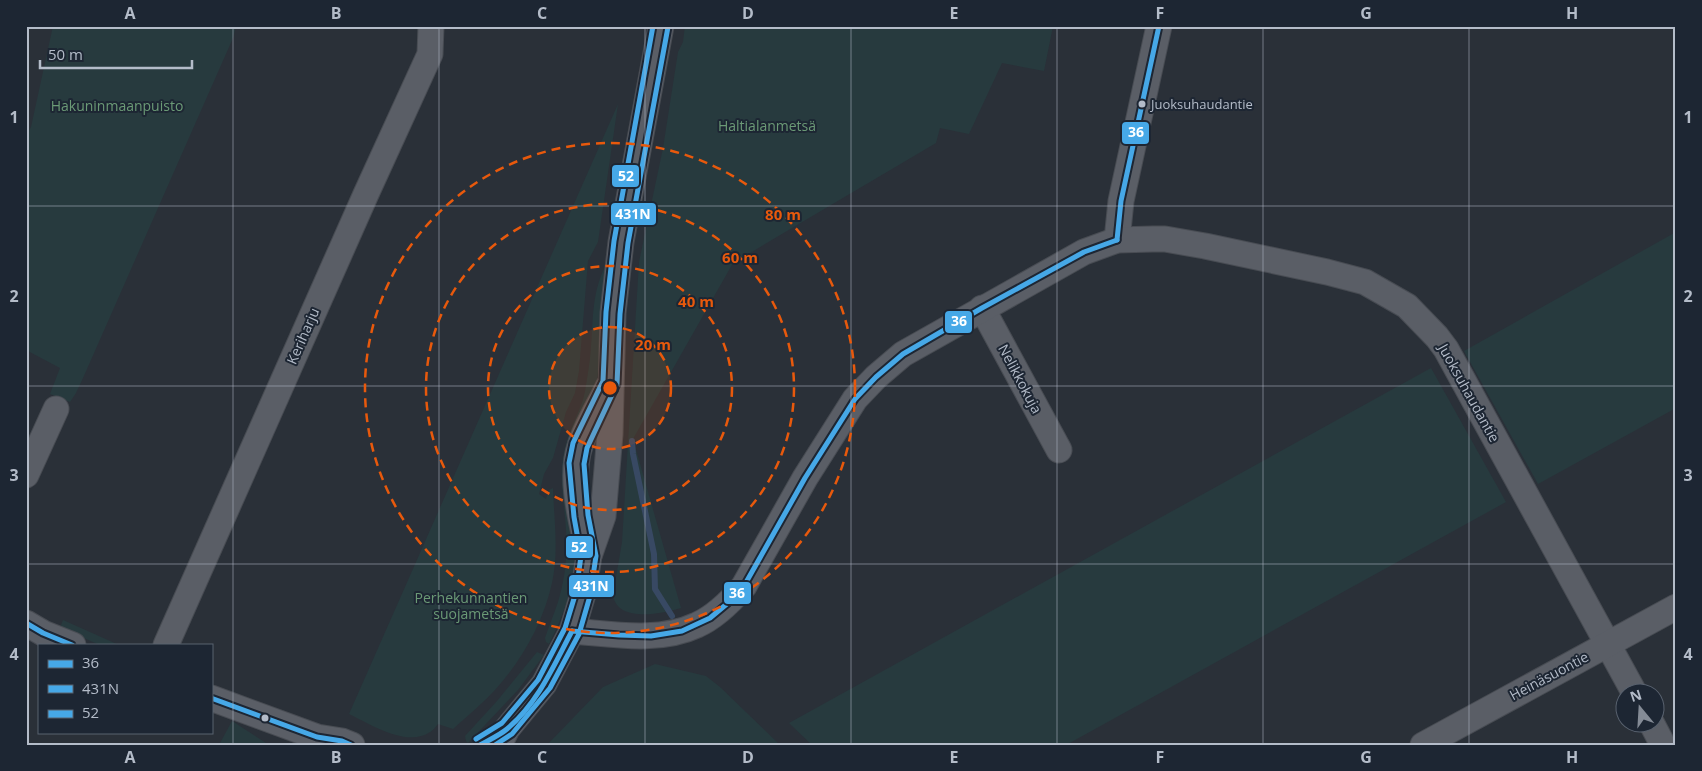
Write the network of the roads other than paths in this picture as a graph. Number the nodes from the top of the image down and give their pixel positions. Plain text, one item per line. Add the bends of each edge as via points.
1 (431, 26) edge
2 (661, 26) edge
3 (1159, 26) edge
4 (1117, 240) junction
5 (982, 308) junction
6 (56, 409) dead end
7 (1058, 450) dead end
8 (26, 475) edge
9 (1676, 607) edge
10 (26, 623) edge
11 (572, 630) junction
12 (70, 644) edge
13 (166, 644) edge
14 (1608, 644) junction
15 (1630, 684) edge
16 (212, 698) edge
17 (1658, 734) edge
18 (503, 737) edge
19 (321, 741) edge
20 (352, 745) edge
21 (480, 745) edge
22 (1423, 745) edge
23 (1664, 745) edge

1 - 13 street, Keriharju via 430,54
2 - 11 street via 621,242 613,314 610,434 603,516 589,556 583,594
3 - 4 street via 1121,201
4 - 5 street, Juoksuhaudantie via 1084,252
4 - 14 street, Juoksuhaudantie via 1165,239 1327,272 1365,282 1407,306 1446,349
5 - 7 street, Nelikkokuja
5 - 11 street, Juoksuhaudantie via 903,354 855,399 805,478 744,586 723,608 697,626 668,634 646,636
6 - 8 street
9 - 14 street, Heinäsuontie
10 - 12 street
11 - 18 street via 544,684
14 - 15 street, Juoksuhaudantie
14 - 22 street, Heinäsuontie
16 - 19 street
17 - 23 street
18 - 21 street
19 - 20 street via 342,741

